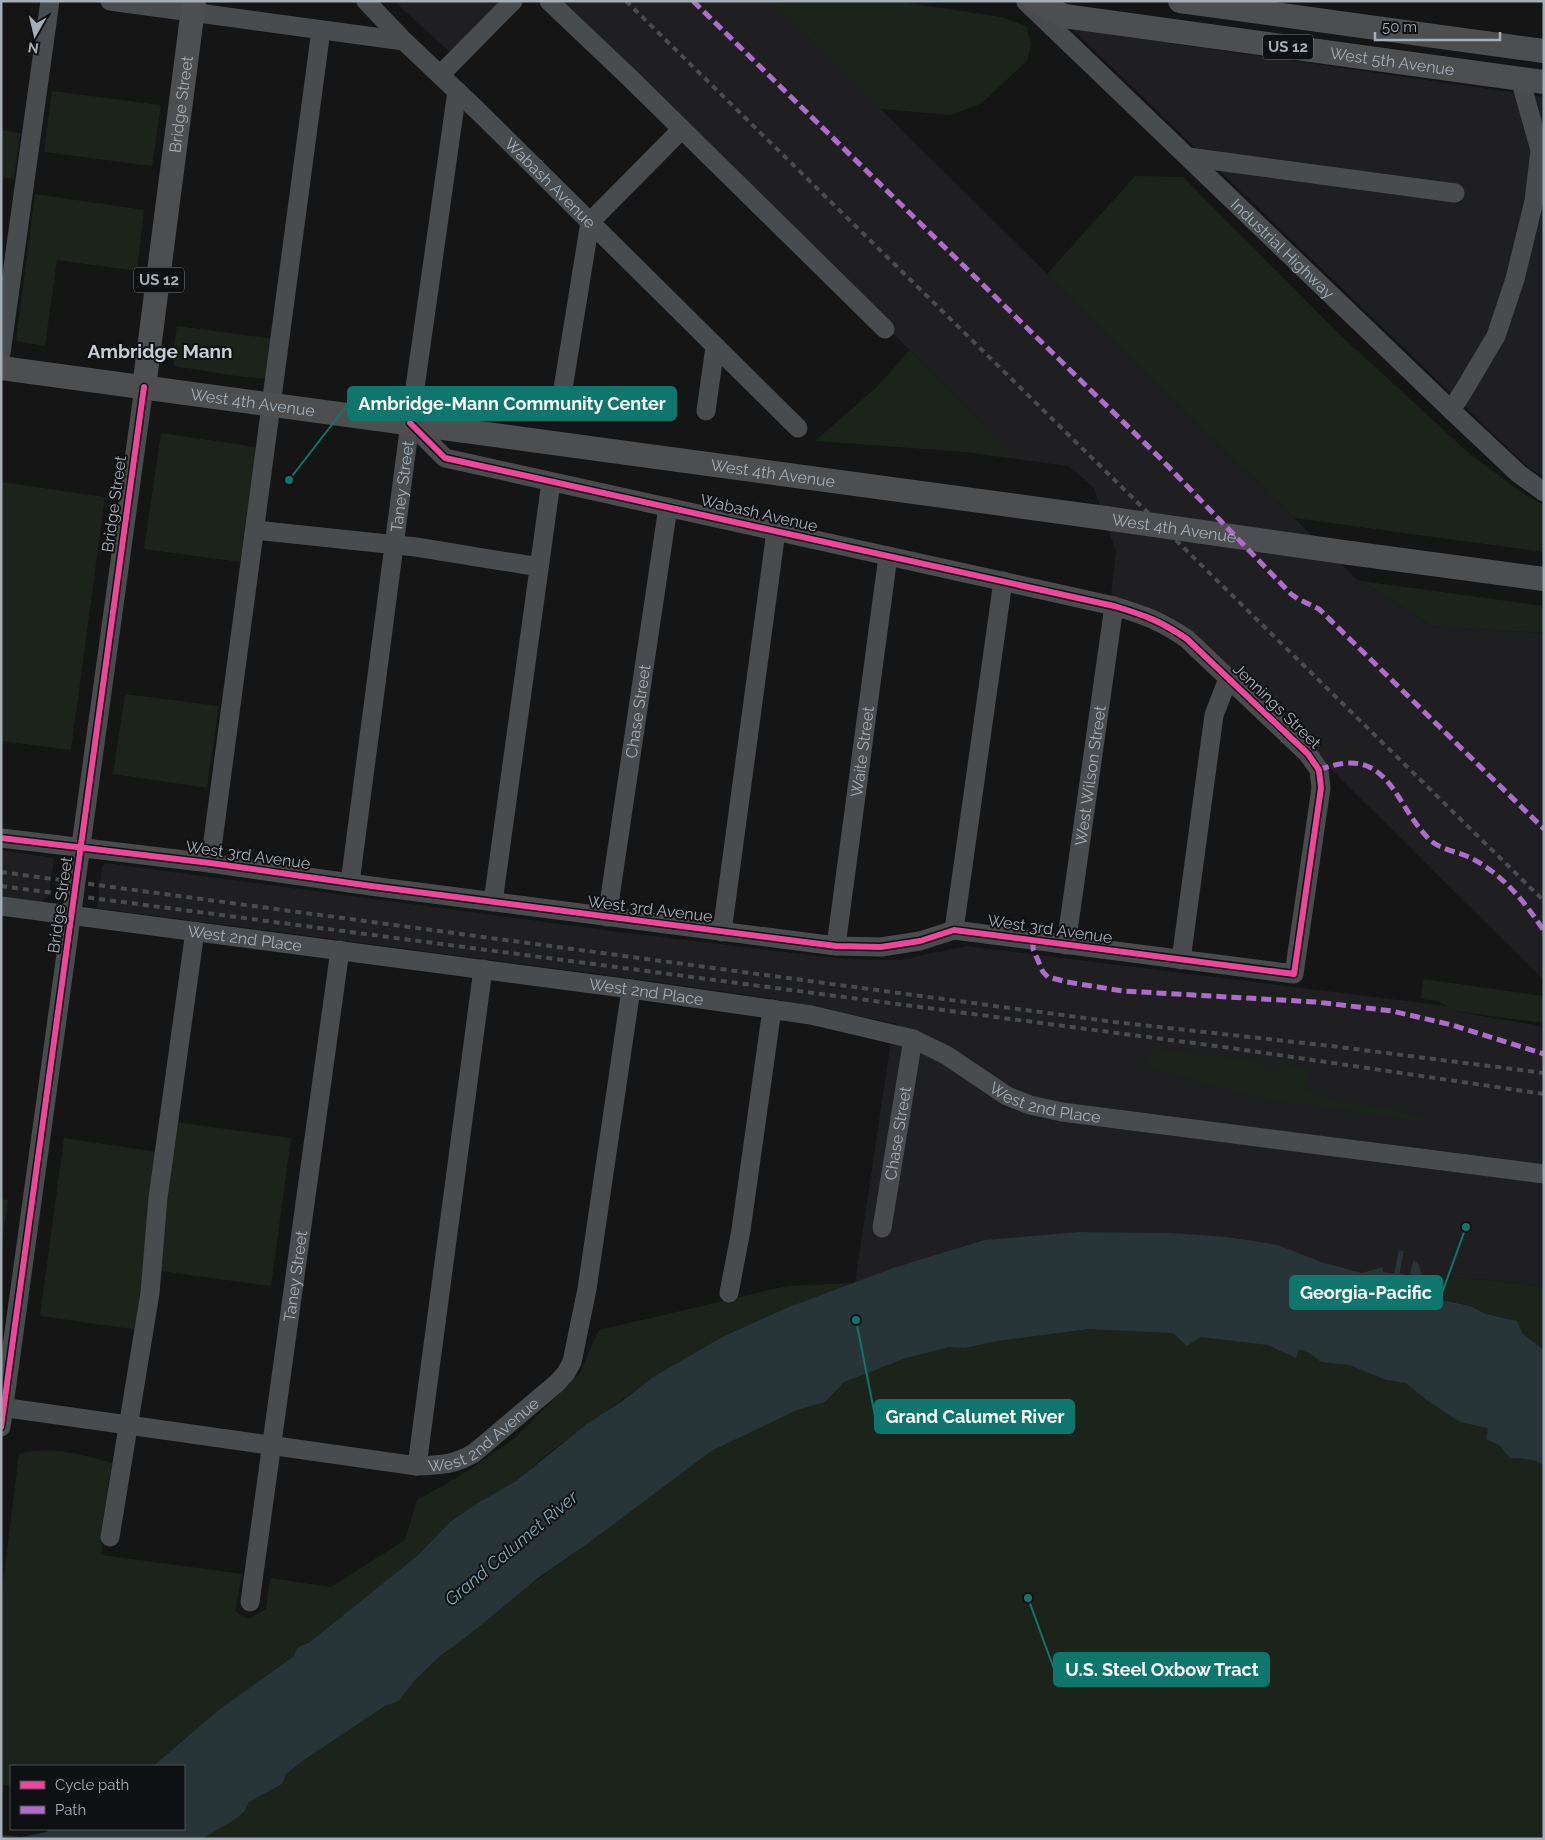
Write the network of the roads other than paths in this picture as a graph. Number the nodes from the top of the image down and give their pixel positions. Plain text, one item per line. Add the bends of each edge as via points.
1 (50, 1) edge
2 (110, 1) edge
3 (366, 1) edge
4 (513, 1) edge
5 (549, 1) edge
6 (1025, 1) edge
7 (1035, 1) edge
8 (1190, 2) edge
9 (194, 7) edge
10 (1259, 7) edge
11 (321, 30) junction
12 (1389, 30) junction
13 (404, 41) junction
14 (1544, 51) edge
15 (1385, 60) junction
16 (440, 75) junction
17 (1520, 79) junction
18 (1544, 82) edge
19 (457, 91) junction
20 (682, 129) junction
21 (1188, 158) junction
22 (1455, 192) dead end
23 (590, 222) junction
24 (885, 329) dead end
25 (715, 347) junction
26 (1, 353) edge
27 (1, 368) edge
28 (144, 387) junction
29 (272, 404) junction
30 (560, 408) dead end
31 (1450, 410) junction
32 (706, 411) dead end
33 (410, 423) junction
34 (798, 428) dead end
35 (551, 482) junction
36 (1544, 492) edge
37 (668, 507) junction
38 (255, 530) junction
39 (776, 531) junction
40 (394, 546) junction
41 (888, 556) junction
42 (539, 567) junction
43 (1544, 579) edge
44 (1003, 582) junction
45 (1114, 606) junction
46 (1228, 679) junction
47 (1, 838) edge
48 (82, 848) junction
49 (210, 863) junction
50 (350, 883) junction
51 (493, 902) junction
52 (1, 906) edge
53 (72, 915) junction
54 (607, 917) junction
55 (954, 930) junction
56 (195, 931) junction
57 (722, 932) junction
58 (1066, 945) junction
59 (836, 946) junction
60 (340, 950) junction
61 (1181, 960) junction
62 (483, 970) junction
63 (1294, 974) joint
64 (631, 989) junction
65 (772, 1009) junction
66 (913, 1039) junction
67 (1544, 1174) edge
68 (882, 1228) dead end
69 (729, 1293) dead end
70 (3, 1407) edge
71 (128, 1425) junction
72 (1, 1427) edge
73 (272, 1446) junction
74 (417, 1466) junction
75 (110, 1537) dead end
76 (250, 1602) dead end

1 - 26 street
2 - 9 street
3 - 13 street, Wabash Avenue
4 - 16 street
5 - 20 street
6 - 21 street, Industrial Highway
7 - 15 main road, West 5th Avenue / US 12 via 1064,16
8 - 10 main road, West 5th Avenue / US 12
9 - 11 street
9 - 28 main road, Bridge Street / US 12
10 - 12 main road, West 5th Avenue / US 12
11 - 13 street
11 - 29 street
12 - 14 main road, West 5th Avenue / US 12
12 - 15 main road
13 - 16 street, Wabash Avenue
15 - 17 main road, West 5th Avenue / US 12
16 - 19 street, Wabash Avenue
17 - 18 main road, West 5th Avenue / US 12
17 - 31 street via 1540,150 1534,201 1515,279 1496,336
19 - 23 street, Wabash Avenue
19 - 33 street, Taney Street
20 - 23 street
20 - 24 street
21 - 22 street
21 - 31 street, Industrial Highway
23 - 25 street, Wabash Avenue
23 - 30 street
25 - 32 street
25 - 34 street, Wabash Avenue
27 - 28 main road, West 4th Avenue
28 - 29 main road, West 4th Avenue
28 - 48 street, Bridge Street
29 - 33 main road, West 4th Avenue
29 - 38 street
31 - 36 street, Industrial Highway via 1519,474
33 - 35 street, Wabash Avenue via 445,458
33 - 40 street, Taney Street
33 - 43 main road, West 4th Avenue, bridge
35 - 37 street, Wabash Avenue
35 - 42 street
37 - 39 street, Wabash Avenue
37 - 54 street, Chase Street
38 - 40 street
38 - 49 street
39 - 41 street, Wabash Avenue
39 - 57 street
40 - 42 street
40 - 50 street, Taney Street
41 - 44 street, Wabash Avenue
41 - 59 street, Waite Street
42 - 51 street
44 - 45 street, Wabash Avenue
44 - 55 street
45 - 46 street, Jennings Street via 1170,627
45 - 58 street, West Wilson Street
46 - 61 street via 1214,715
46 - 63 street, Jennings Street via 1308,754 1320,770
47 - 48 street, West 3rd Avenue
48 - 49 street, West 3rd Avenue
48 - 53 street, Bridge Street
49 - 50 street, West 3rd Avenue
50 - 51 street, West 3rd Avenue
51 - 54 street, West 3rd Avenue
52 - 53 street, West 2nd Place
53 - 56 street, West 2nd Place
53 - 70 street, Bridge Street
54 - 57 street, West 3rd Avenue
55 - 58 street, West 3rd Avenue
55 - 59 street, West 3rd Avenue via 920,941 881,947
56 - 60 street, West 2nd Place
56 - 71 street via 158,1198 150,1293
57 - 59 street, West 3rd Avenue
58 - 61 street, West 3rd Avenue
60 - 62 street, West 2nd Place
60 - 73 street, Taney Street
61 - 63 street, West 3rd Avenue
62 - 64 street, West 2nd Place
62 - 74 street
64 - 65 street, West 2nd Place
64 - 74 street, West 2nd Avenue via 585,1300 569,1368 556,1383 474,1453 447,1465
65 - 66 street, West 2nd Place
65 - 69 street
66 - 67 street, West 2nd Place via 946,1055 1007,1096 1030,1105 1095,1118
66 - 68 street, Chase Street
70 - 71 street, West 2nd Avenue
70 - 72 street, Bridge Street
71 - 73 street, West 2nd Avenue
71 - 75 street
73 - 74 street, West 2nd Avenue
73 - 76 street, Taney Street

